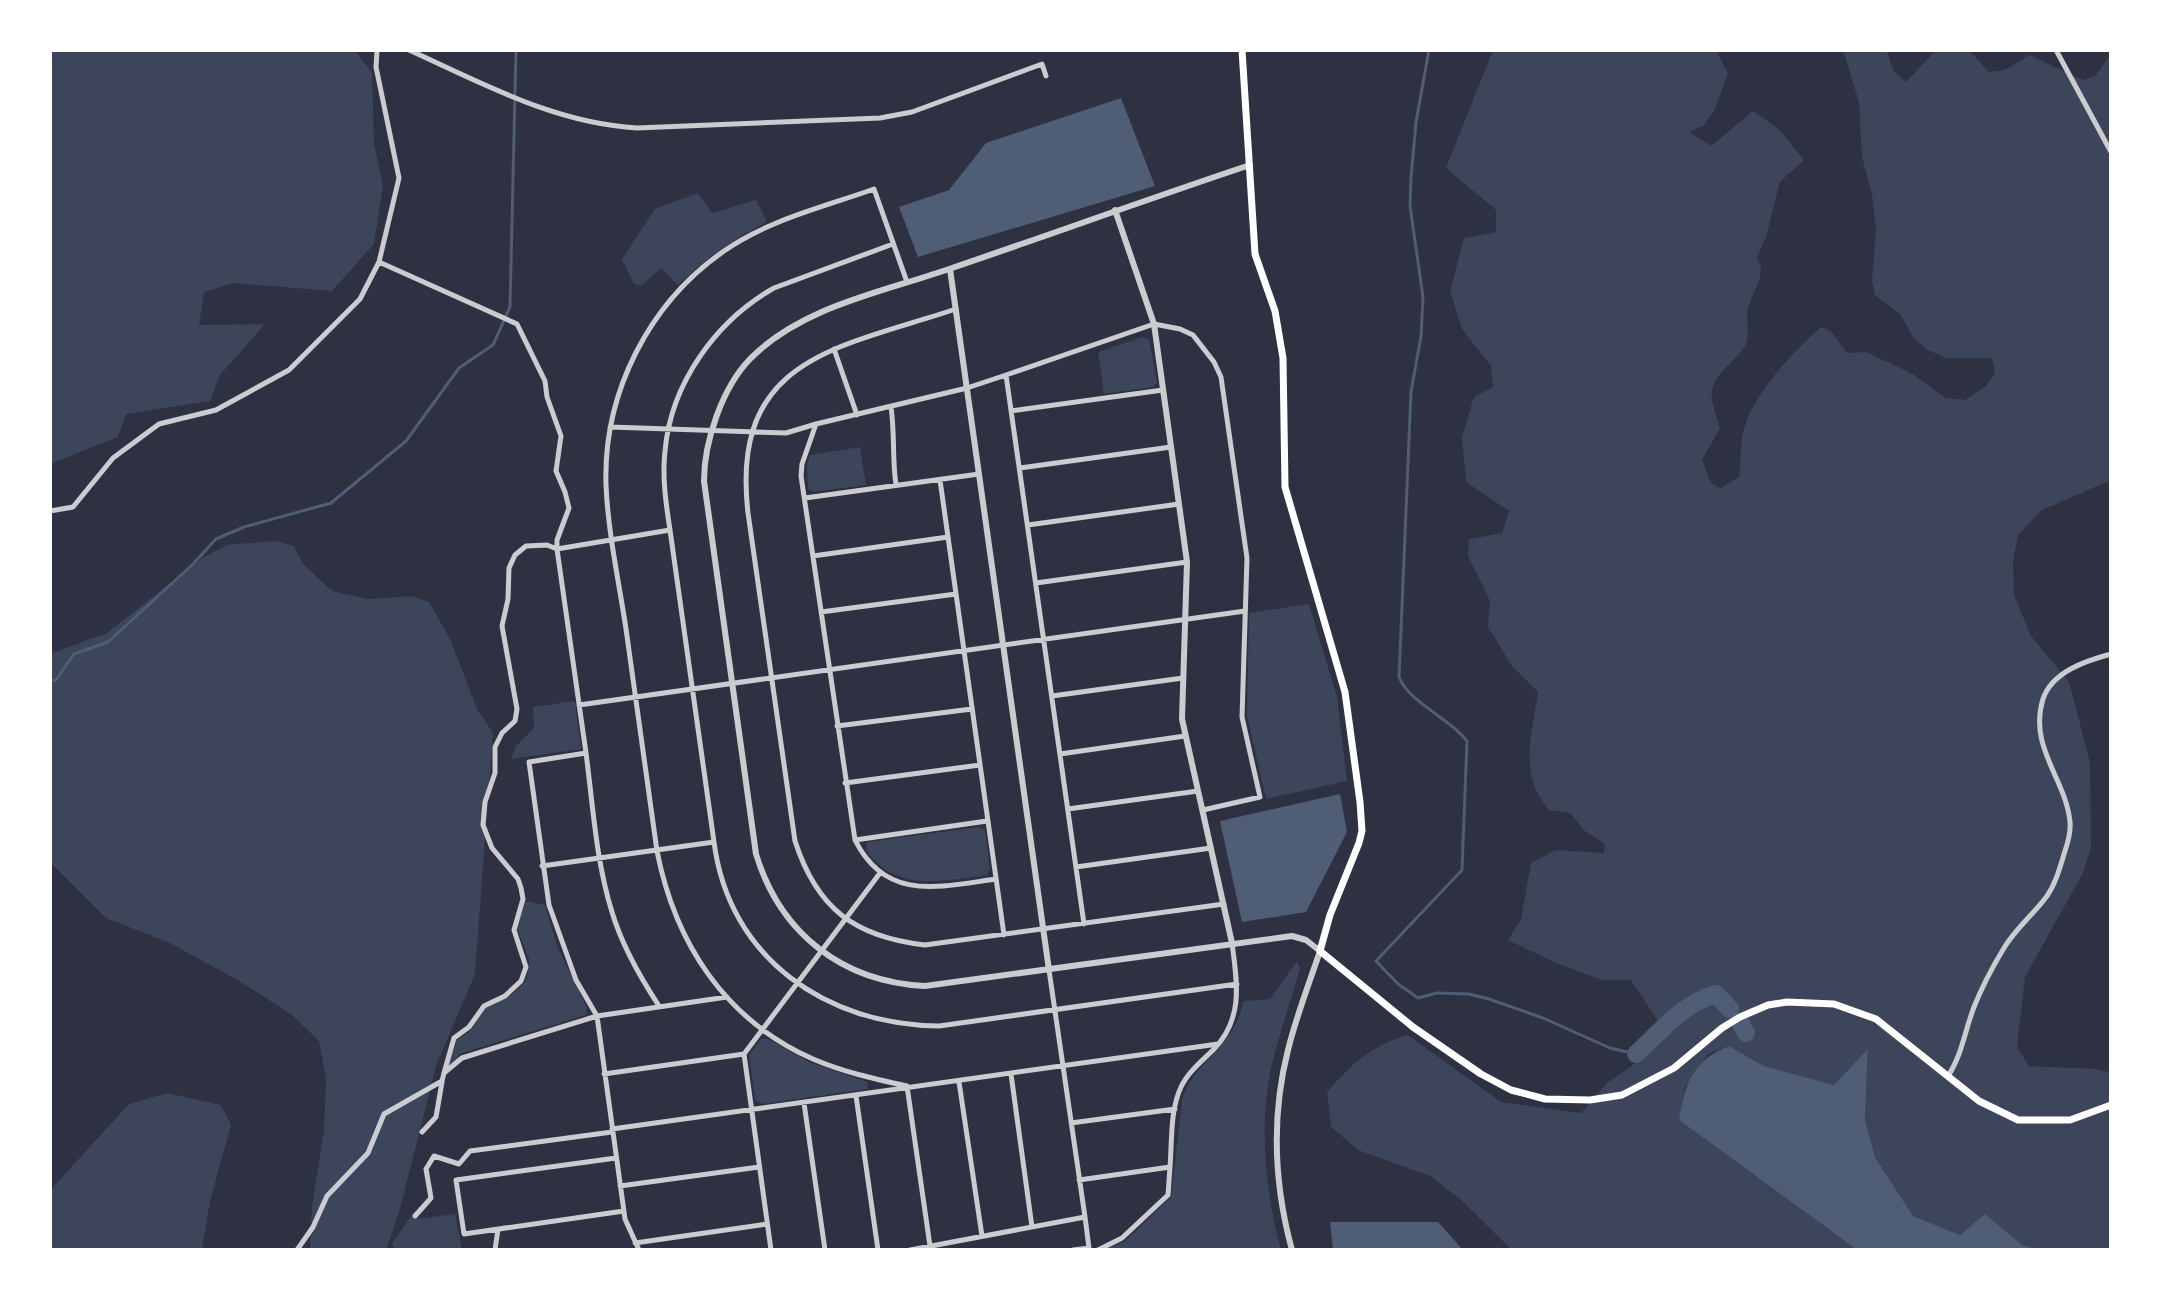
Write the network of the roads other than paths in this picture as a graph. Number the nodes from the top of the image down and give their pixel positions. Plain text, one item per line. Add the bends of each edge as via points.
1 (377, 50) edge
2 (409, 50) edge
3 (1242, 50) edge
4 (2056, 50) edge
5 (1046, 76) dead end
6 (2111, 152) edge
7 (1250, 165) junction
8 (1115, 210) junction
9 (893, 244) junction
10 (379, 262) junction
11 (950, 269) junction
12 (907, 282) junction
13 (956, 309) junction
14 (1154, 324) junction
15 (834, 349) junction
16 (1006, 375) junction
17 (967, 388) junction
18 (1163, 390) junction
19 (891, 407) junction
20 (1011, 411) junction
21 (857, 415) junction
22 (816, 424) junction
23 (610, 427) junction
24 (668, 430) junction
25 (710, 431) junction
26 (751, 433) junction
27 (1171, 447) junction
28 (1020, 468) junction
29 (979, 474) junction
30 (940, 480) junction
31 (896, 486) junction
32 (805, 498) junction
33 (1179, 504) junction
34 (50, 511) edge
35 (1028, 525) junction
36 (670, 530) junction
37 (948, 537) junction
38 (613, 540) junction
39 (557, 549) junction
40 (813, 556) junction
41 (1187, 562) junction
42 (1036, 583) junction
43 (956, 594) junction
44 (1245, 611) junction
45 (821, 612) junction
46 (1185, 620) junction
47 (1044, 639) junction
48 (1003, 645) junction
49 (964, 651) junction
50 (2111, 654) edge
51 (829, 670) junction
52 (772, 678) junction
53 (1183, 678) junction
54 (732, 683) junction
55 (693, 689) junction
56 (1052, 696) junction
57 (635, 697) junction
58 (579, 705) junction
59 (972, 709) junction
60 (837, 726) junction
61 (1185, 736) junction
62 (586, 753) junction
63 (1060, 754) junction
64 (980, 765) junction
65 (845, 783) junction
66 (1198, 791) junction
67 (1068, 809) junction
68 (1203, 810) junction
69 (987, 821) junction
70 (855, 840) junction
71 (714, 842) junction
72 (1211, 848) junction
73 (657, 851) junction
74 (600, 858) junction
75 (542, 866) junction
76 (1076, 867) junction
77 (880, 873) junction
78 (996, 879) junction
79 (1224, 904) junction
80 (846, 918) junction
81 (1084, 924) junction
82 (1044, 930) junction
83 (1004, 935) junction
84 (1232, 943) junction
85 (821, 951) junction
86 (1320, 951) junction
87 (1049, 970) junction
88 (797, 983) junction
89 (1237, 984) junction
90 (727, 997) junction
91 (660, 1007) junction
92 (1055, 1010) junction
93 (597, 1016) junction
94 (762, 1030) junction
95 (1218, 1044) junction
96 (744, 1054) junction
97 (1063, 1067) junction
98 (444, 1073) junction
99 (604, 1074) junction
100 (1011, 1074) junction
101 (1948, 1076) junction
102 (442, 1081) junction
103 (959, 1082) junction
104 (907, 1086) junction
105 (856, 1096) junction
106 (804, 1103) junction
107 (2111, 1105) edge
108 (1175, 1109) junction
109 (751, 1110) junction
110 (1071, 1123) junction
111 (612, 1131) junction
112 (422, 1132) dead end
113 (616, 1158) junction
114 (759, 1167) junction
115 (1170, 1167) junction
116 (1079, 1180) junction
117 (620, 1186) junction
118 (624, 1211) junction
119 (415, 1216) dead end
120 (1085, 1217) junction
121 (767, 1224) junction
122 (1032, 1227) junction
123 (498, 1229) junction
124 (982, 1236) junction
125 (635, 1243) junction
126 (930, 1246) junction
127 (1089, 1249) edge
128 (297, 1250) edge
129 (495, 1250) edge
130 (639, 1250) edge
131 (771, 1250) edge
132 (825, 1250) edge
133 (878, 1250) edge
134 (910, 1250) edge
135 (1073, 1250) edge
136 (1098, 1250) edge
137 (1292, 1250) edge

1 - 10 street via 399,178
2 - 5 street via 564,117 637,128 880,118 912,112 1042,64
3 - 7 main road
4 - 6 street
7 - 8 street
7 - 86 main road via 1255,254 1275,311 1283,358 1285,487 1345,692 1360,802 1359,843
8 - 11 street
8 - 14 street
9 - 12 street
9 - 23 street via 874,189 765,228 725,250 690,279 651,325 629,366
9 - 24 street via 791,280 740,312 699,358
10 - 34 street via 360,299 289,370 216,410 159,424 113,458 73,507
10 - 39 street via 517,324 545,381 561,436 556,471 569,508
11 - 12 street
11 - 13 street
12 - 25 street via 796,324 767,344 731,385
13 - 15 street
13 - 17 street
14 - 16 street
14 - 18 street
14 - 44 street via 1193,335 1219,371 1247,558
15 - 21 street
15 - 26 street via 791,373 769,397
16 - 17 street
16 - 20 street
17 - 19 street
17 - 29 street
18 - 20 street
18 - 27 street
19 - 21 street
19 - 31 street
20 - 28 street
21 - 22 street
22 - 26 street via 786,433
22 - 32 street via 802,464
23 - 24 street
23 - 38 street via 606,487
24 - 25 street
24 - 36 street via 664,478
25 - 26 street
25 - 54 street via 705,496
26 - 52 street via 745,489
27 - 28 street
27 - 33 street
28 - 35 street
29 - 30 street
29 - 48 street
30 - 31 street
30 - 37 street
31 - 32 street
32 - 40 street
33 - 35 street
33 - 41 street
35 - 42 street
36 - 38 street
36 - 55 street
37 - 40 street
37 - 43 street
38 - 39 street
38 - 57 street
39 - 58 street
39 - 98 street via 526,546 509,568 502,626 517,709 515,721 495,747 495,773 483,821 489,843 521,888 514,930 526,967 521,981 484,1006 454,1038
40 - 45 street
41 - 42 street
41 - 46 street
42 - 47 street
43 - 45 street
43 - 49 street
44 - 46 street
44 - 68 street via 1242,717 1260,797
45 - 51 street
46 - 47 street
46 - 53 street
47 - 48 street
47 - 56 street
48 - 49 street
48 - 82 street
49 - 51 street
49 - 59 street
50 - 101 street via 2055,679 2042,702 2045,756 2064,799 2070,834 2056,880 2004,947
51 - 52 street
51 - 60 street
52 - 54 street
52 - 80 street via 795,841 812,882
53 - 56 street
53 - 61 street
54 - 55 street
54 - 85 street via 760,867 778,905
55 - 57 street
55 - 71 street
56 - 63 street
57 - 58 street
57 - 73 street
58 - 62 street
59 - 60 street
59 - 64 street
60 - 65 street
61 - 63 street
61 - 66 street
62 - 74 street
62 - 75 street via 529,762
63 - 67 street
64 - 65 street
64 - 69 street
65 - 70 street
66 - 67 street
66 - 68 street
67 - 76 street
68 - 72 street
69 - 70 street
69 - 78 street
70 - 77 street
71 - 73 street
71 - 88 street via 735,911 761,949
72 - 76 street
72 - 79 street
73 - 74 street
73 - 90 street via 686,941
74 - 75 street
74 - 91 street via 612,913 632,961
75 - 93 street via 559,936
76 - 81 street
77 - 78 street via 920,888
77 - 80 street
78 - 83 street
79 - 81 street
79 - 84 street
80 - 83 street via 892,942 956,943
80 - 85 street
81 - 82 street
82 - 83 street
82 - 87 street
84 - 86 street via 1292,936
84 - 87 street
84 - 89 street
85 - 87 street via 895,984 939,985
85 - 88 street
86 - 101 main road via 1481,1074 1536,1097 1590,1100 1622,1095 1674,1068 1740,1017 1787,1002 1834,1004 1876,1019
86 - 137 street via 1288,1049 1277,1107 1278,1179
87 - 92 street
88 - 92 street via 849,1012 910,1026
88 - 94 street
89 - 92 street
89 - 95 street via 1237,1007
90 - 91 street
90 - 94 street
91 - 93 street
92 - 97 street
93 - 98 street via 462,1058
93 - 99 street
94 - 96 street
94 - 104 street via 813,1059
95 - 97 street
95 - 108 street via 1186,1078
96 - 99 street
96 - 109 street
97 - 100 street
97 - 110 street
98 - 102 street
99 - 111 street
100 - 103 street
100 - 122 street
101 - 107 main road via 1979,1101 2018,1120 2070,1120
102 - 112 street via 436,1117
102 - 128 street via 384,1114 368,1153 327,1196
103 - 104 street
103 - 124 street
104 - 105 street
104 - 126 street
105 - 106 street
105 - 133 street
106 - 109 street
106 - 132 street
108 - 110 street
108 - 115 street
109 - 111 street
109 - 114 street
110 - 116 street
111 - 113 street
111 - 119 street via 470,1151 459,1164 434,1156 426,1169 431,1198
113 - 117 street
113 - 123 street via 456,1180 464,1234
114 - 117 street
114 - 121 street
115 - 116 street
115 - 136 street via 1168,1195 1122,1238
116 - 120 street
117 - 118 street
118 - 123 street
118 - 125 street
120 - 122 street
120 - 127 street
121 - 125 street
121 - 131 street
122 - 124 street
123 - 129 street
124 - 126 street
125 - 130 street
126 - 134 street
127 - 135 street

